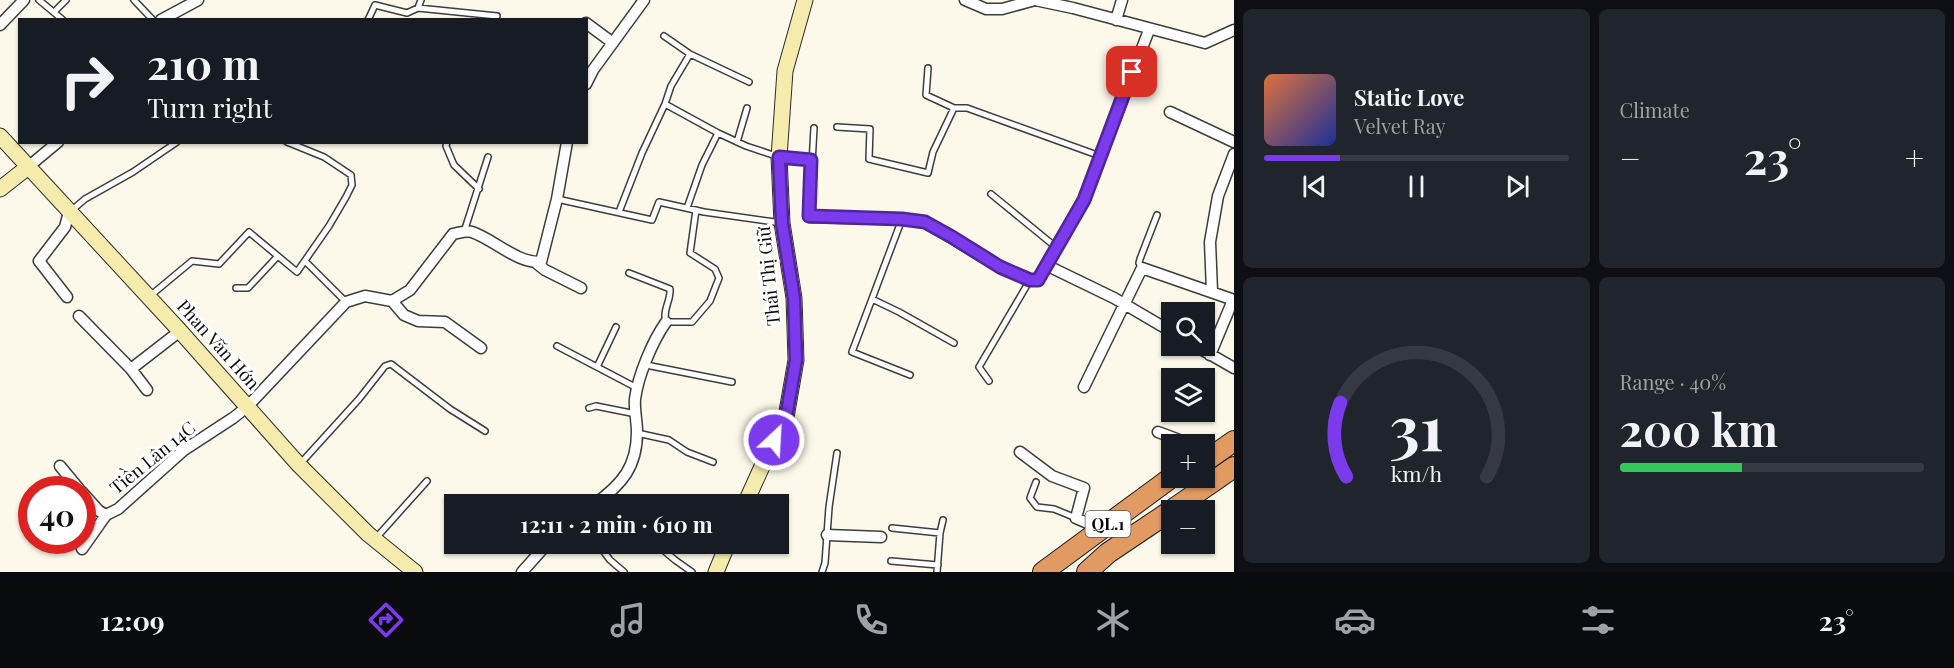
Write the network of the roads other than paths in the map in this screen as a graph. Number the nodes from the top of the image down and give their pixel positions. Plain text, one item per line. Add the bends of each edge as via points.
1 (24, 0) edge
2 (39, 0) edge
3 (66, 0) edge
4 (134, 0) edge
5 (198, 0) edge
6 (368, 0) edge
7 (421, 0) edge
8 (644, 0) edge
9 (805, 0) edge
10 (965, 0) edge
11 (1122, 0) edge
12 (1048, 1) edge
13 (375, 4) junction
14 (418, 8) junction
15 (55, 12) junction
16 (497, 16) dead end
17 (61, 18) edge
18 (151, 18) edge
19 (165, 18) edge
20 (369, 18) edge
21 (1116, 20) junction
22 (588, 24) edge
23 (0, 25) edge
24 (1149, 30) junction
25 (1234, 30) edge
26 (664, 36) dead end
27 (613, 43) junction
28 (690, 54) junction
29 (928, 68) dead end
30 (588, 80) edge
31 (749, 82) dead end
32 (665, 104) junction
33 (747, 108) dead end
34 (954, 108) junction
35 (1170, 112) dead end
36 (837, 127) dead end
37 (813, 128) dead end
38 (718, 133) junction
39 (0, 136) edge
40 (737, 142) junction
41 (1234, 142) edge
42 (56, 144) edge
43 (174, 144) edge
44 (292, 144) edge
45 (446, 144) edge
46 (567, 144) edge
47 (1234, 154) edge
48 (1100, 156) junction
49 (488, 157) dead end
50 (779, 157) junction
51 (811, 160) junction
52 (28, 167) junction
53 (0, 189) edge
54 (479, 189) junction
55 (991, 194) dead end
56 (557, 199) junction
57 (687, 208) junction
58 (696, 210) junction
59 (69, 212) junction
60 (619, 212) junction
61 (1157, 215) dead end
62 (809, 216) joint
63 (902, 219) junction
64 (782, 223) junction
65 (464, 232) junction
66 (1057, 249) junction
67 (277, 257) junction
68 (305, 261) junction
69 (535, 262) junction
70 (1048, 266) junction
71 (1142, 268) junction
72 (629, 273) dead end
73 (1030, 280) junction
74 (236, 288) dead end
75 (581, 288) dead end
76 (1212, 291) junction
77 (67, 297) dead end
78 (148, 297) junction
79 (872, 299) junction
80 (1233, 300) edge
81 (392, 301) junction
82 (346, 302) junction
83 (1124, 303) junction
84 (78, 316) dead end
85 (666, 322) junction
86 (1161, 325) edge
87 (616, 327) dead end
88 (180, 331) junction
89 (1215, 343) edge
90 (954, 344) dead end
91 (557, 346) dead end
92 (481, 348) dead end
93 (1212, 356) edge
94 (646, 365) junction
95 (597, 367) junction
96 (1234, 368) edge
97 (131, 369) junction
98 (910, 375) dead end
99 (989, 381) dead end
100 (732, 382) dead end
101 (1084, 387) dead end
102 (637, 388) junction
103 (147, 390) dead end
104 (247, 406) junction
105 (589, 408) dead end
106 (636, 414) junction
107 (485, 431) dead end
108 (1158, 432) dead end
109 (1234, 432) edge
110 (638, 433) junction
111 (1162, 434) edge
112 (1234, 441) edge
113 (1215, 444) edge
114 (1215, 448) edge
115 (1020, 452) dead end
116 (837, 453) dead end
117 (713, 462) dead end
118 (299, 465) junction
119 (60, 466) dead end
120 (1234, 467) edge
121 (69, 476) edge
122 (1234, 477) edge
123 (427, 481) dead end
124 (1036, 482) dead end
125 (1161, 485) edge
126 (1169, 488) edge
127 (611, 494) edge
128 (750, 494) edge
129 (1186, 500) edge
130 (1201, 500) edge
131 (96, 508) edge
132 (106, 515) junction
133 (1161, 517) edge
134 (1076, 518) junction
135 (943, 520) dead end
136 (892, 528) dead end
137 (96, 529) edge
138 (1101, 529) junction
139 (1161, 529) edge
140 (940, 534) junction
141 (827, 535) junction
142 (881, 537) dead end
143 (375, 540) junction
144 (538, 554) edge
145 (606, 554) edge
146 (668, 554) edge
147 (723, 554) edge
148 (891, 561) dead end
149 (938, 565) junction
150 (1095, 571) edge
151 (415, 572) edge
152 (522, 572) edge
153 (624, 572) edge
154 (692, 572) edge
155 (716, 572) edge
156 (822, 572) edge
157 (937, 572) edge
158 (1043, 572) edge
159 (1057, 572) edge

1 - 23 street
2 - 15 lane
3 - 15 lane
4 - 18 lane
5 - 19 street
6 - 13 lane
7 - 14 lane
8 - 27 street
9 - 50 main road, Thái Thị Giữ via 785,71
10 - 12 street via 986,9
11 - 21 street
12 - 21 street
13 - 14 lane via 407,13
13 - 20 lane
14 - 16 lane
15 - 17 lane
21 - 24 street
22 - 27 street
24 - 25 street via 1205,44
24 - 48 street
26 - 28 lane
27 - 30 street
28 - 31 lane
28 - 32 lane
29 - 34 lane via 926,95
32 - 38 lane
32 - 60 lane
33 - 40 lane
34 - 36 lane via 933,152 928,173 869,159 870,129
34 - 48 lane via 967,108
35 - 41 street
37 - 51 lane
38 - 40 lane
38 - 57 lane
39 - 52 main road, Phan Văn Hớn
40 - 50 lane
42 - 52 street
43 - 59 lane
44 - 68 lane via 324,157 351,176 352,184
45 - 54 lane via 454,165
46 - 56 street
47 - 76 street via 1218,196 1210,242
48 - 66 street via 1084,200
49 - 54 lane
50 - 51 lane
50 - 64 main road, Thái Thị Giữ
51 - 62 lane
52 - 53 main road
52 - 59 main road, Phan Văn Hớn
54 - 65 lane
55 - 66 lane
56 - 60 lane
56 - 69 street via 542,262
57 - 58 lane
57 - 60 lane via 659,202 652,220
58 - 64 lane
58 - 85 lane via 690,253 715,269 719,278 710,301 692,322
59 - 77 street via 64,227 39,261
59 - 78 main road, Phan Văn Hớn
61 - 71 lane via 1140,259
62 - 63 street
63 - 73 street via 925,222 1000,267
63 - 79 lane
64 - 128 main road, Thái Thị Giữ via 794,298 796,360 785,423
65 - 69 street via 470,231
65 - 81 street via 453,234 410,290
66 - 70 street
67 - 68 lane via 297,272
67 - 74 lane via 248,288
67 - 78 lane via 249,232 219,264 192,261
68 - 82 lane
69 - 75 street
70 - 73 street via 1038,280
70 - 83 street
71 - 76 street
71 - 83 street
72 - 85 lane via 670,289 663,315
73 - 99 lane via 979,367
76 - 80 street
78 - 88 main road, Phan Văn Hớn
79 - 90 lane
79 - 98 lane via 852,352
80 - 89 street
81 - 82 street via 365,296
81 - 92 street via 404,315 418,321 445,322
82 - 104 street, Tiền Lân 14C
83 - 86 street
83 - 101 street
84 - 97 street
85 - 94 street
87 - 95 lane
88 - 97 street
88 - 104 main road, Phan Văn Hớn
91 - 95 lane
93 - 96 street
94 - 100 lane
94 - 102 street
95 - 102 lane
97 - 103 street
102 - 106 street
104 - 118 main road, Phan Văn Hớn
104 - 132 street, Tiền Lân 14C via 184,450 118,509
105 - 106 lane
106 - 110 street
107 - 118 lane via 392,364 385,366
108 - 111 street
109 - 113 highway
110 - 117 lane via 669,440
110 - 127 street via 633,461
112 - 114 highway
115 - 134 street via 1052,476 1084,488
116 - 141 lane
118 - 143 main road, Phan Văn Hớn
119 - 121 street
120 - 129 highway, QL.1
122 - 130 highway
123 - 143 lane
124 - 134 lane via 1030,498 1037,507
125 - 138 highway, QL.1
126 - 159 highway, QL.1
131 - 132 street, Tiền Lân 14C
132 - 137 street
133 - 150 highway, QL.1 via 1108,553
134 - 138 street
135 - 140 lane
136 - 140 lane
138 - 158 highway, QL.1
139 - 150 highway, QL.1
140 - 149 lane
141 - 142 street
141 - 156 lane
143 - 151 main road, Phan Văn Hớn
144 - 152 street
145 - 153 lane
146 - 154 lane
147 - 155 main road
148 - 149 lane
149 - 157 lane

